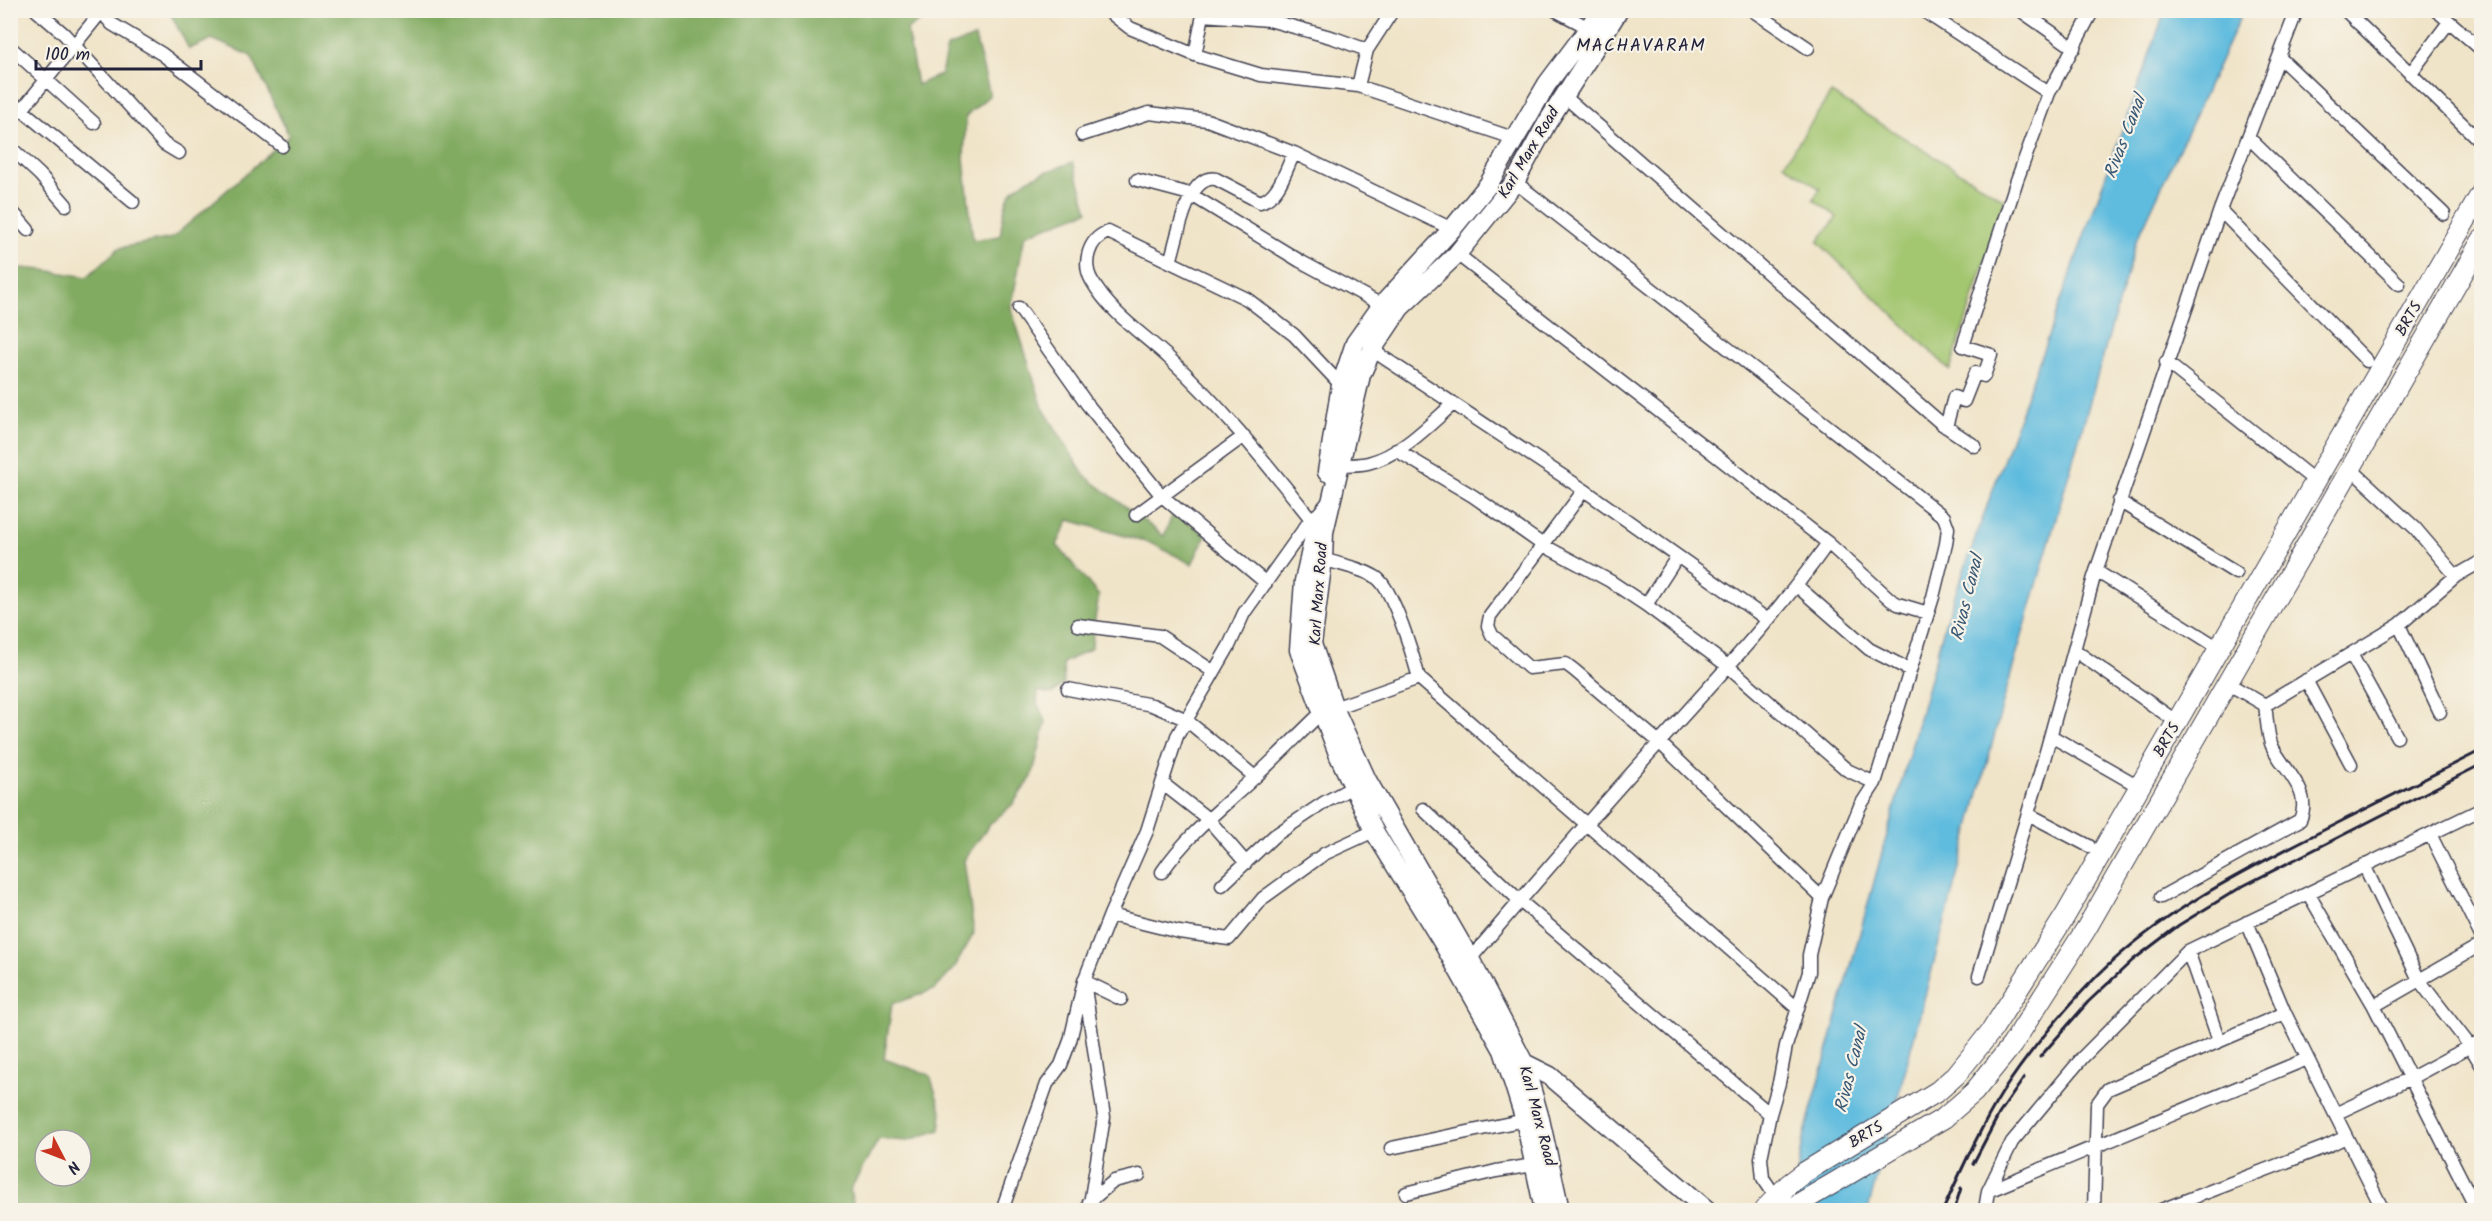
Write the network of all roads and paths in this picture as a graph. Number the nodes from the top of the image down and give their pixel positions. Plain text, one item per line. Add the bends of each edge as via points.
1 (36, 10) edge
2 (1107, 10) edge
3 (1393, 10) edge
4 (1555, 10) edge
5 (1600, 10) edge
6 (1619, 10) edge
7 (1752, 10) edge
8 (1922, 10) edge
9 (2020, 10) edge
10 (2093, 10) edge
11 (2297, 10) edge
12 (2345, 10) edge
13 (2436, 10) edge
14 (100, 11) edge
15 (1204, 13) edge
16 (1272, 15) edge
17 (2449, 22) junction
18 (1589, 28) junction
19 (74, 45) junction
20 (10, 47) edge
21 (1808, 48) dead end
22 (2074, 48) junction
23 (1368, 50) junction
24 (2481, 51) edge
25 (1195, 55) junction
26 (2279, 57) junction
27 (2410, 74) junction
28 (47, 82) junction
29 (1358, 86) junction
30 (2049, 93) junction
31 (1564, 96) junction
32 (10, 100) edge
33 (21, 111) junction
34 (94, 123) dead end
35 (1082, 135) dead end
36 (2248, 137) junction
37 (1516, 139) junction
38 (2481, 143) edge
39 (282, 146) dead end
40 (10, 147) edge
41 (179, 153) dead end
42 (1294, 153) junction
43 (1137, 180) dead end
44 (1515, 182) junction
45 (2481, 192) edge
46 (1190, 194) junction
47 (133, 202) dead end
48 (66, 205) dead end
49 (10, 209) edge
50 (2220, 210) junction
51 (2444, 214) dead end
52 (1452, 229) junction
53 (28, 230) dead end
54 (2481, 240) edge
55 (1457, 254) junction
56 (1170, 262) junction
57 (2400, 284) dead end
58 (1382, 305) junction
59 (1019, 308) dead end
60 (1372, 350) junction
61 (2367, 361) dead end
62 (2166, 362) junction
63 (1341, 386) junction
64 (1453, 404) junction
65 (1946, 427) junction
66 (1244, 436) junction
67 (1975, 446) dead end
68 (1396, 450) junction
69 (1340, 465) junction
70 (2350, 468) junction
71 (2315, 481) junction
72 (1584, 490) junction
73 (1162, 496) junction
74 (2119, 501) junction
75 (1321, 508) junction
76 (1136, 515) dead end
77 (1828, 543) junction
78 (1543, 545) junction
79 (1677, 557) junction
80 (1323, 559) junction
81 (2481, 561) edge
82 (2096, 571) junction
83 (2236, 573) dead end
84 (2456, 576) junction
85 (1266, 584) junction
86 (1797, 586) junction
87 (1646, 606) junction
88 (1928, 613) junction
89 (1768, 620) junction
90 (1078, 625) dead end
91 (2399, 625) junction
92 (2219, 648) junction
93 (2074, 650) junction
94 (2351, 654) junction
95 (1729, 667) junction
96 (1910, 670) junction
97 (1214, 672) junction
98 (1419, 678) junction
99 (2306, 680) junction
100 (2227, 683) junction
101 (1068, 689) dead end
102 (2265, 705) junction
103 (1328, 710) junction
104 (2440, 712) dead end
105 (1185, 719) junction
106 (2177, 722) junction
107 (2050, 736) junction
108 (2397, 737) dead end
109 (1659, 742) junction
110 (2351, 764) dead end
111 (1255, 777) junction
112 (1162, 783) junction
113 (1875, 783) junction
114 (1353, 787) junction
115 (2140, 788) junction
116 (2481, 808) edge
117 (1423, 809) dead end
118 (2028, 814) junction
119 (1208, 819) junction
120 (1587, 822) junction
121 (1374, 831) junction
122 (2430, 834) junction
123 (2089, 846) dead end
124 (1246, 863) junction
125 (2364, 865) junction
126 (1162, 872) dead end
127 (1222, 885) dead end
128 (2308, 893) junction
129 (2161, 897) dead end
130 (1822, 898) junction
131 (1520, 901) junction
132 (1110, 915) junction
133 (2477, 917) edge
134 (2247, 922) junction
135 (2481, 938) edge
136 (2481, 944) edge
137 (2188, 951) junction
138 (1470, 959) junction
139 (1979, 976) dead end
140 (2419, 980) junction
141 (1084, 981) junction
142 (1121, 999) dead end
143 (2374, 1006) junction
144 (1798, 1009) junction
145 (2285, 1012) junction
146 (2219, 1041) junction
147 (2476, 1043) edge
148 (2307, 1059) junction
149 (1524, 1063) junction
150 (2481, 1066) edge
151 (2411, 1078) junction
152 (1770, 1114) junction
153 (2335, 1114) junction
154 (1525, 1120) junction
155 (2346, 1137) junction
156 (2095, 1146) junction
157 (1391, 1148) dead end
158 (1534, 1166) junction
159 (1139, 1175) dead end
160 (1988, 1191) junction
161 (1406, 1193) dead end
162 (1089, 1206) edge
163 (1779, 1207) edge
164 (1002, 1210) edge
165 (1544, 1210) edge
166 (1560, 1210) edge
167 (1707, 1210) edge
168 (1985, 1210) edge
169 (2094, 1210) edge
170 (2161, 1210) edge
171 (2383, 1210) edge
172 (2477, 1210) edge

1 - 19 street
2 - 25 street via 1130,28
3 - 23 street
4 - 18 street
5 - 18 main road, Karl Marx Road
6 - 31 main road, Karl Marx Road
7 - 21 street
8 - 30 street
9 - 22 street
10 - 22 street
11 - 26 street
12 - 27 street
13 - 17 street
14 - 19 street
14 - 39 street via 112,24 162,54
15 - 16 street
15 - 25 street
16 - 23 street
17 - 24 street
17 - 27 street
18 - 37 main road, Karl Marx Road via 1547,84
19 - 28 street
19 - 41 street via 164,144
20 - 28 street
22 - 30 street
23 - 29 street
25 - 29 street via 1261,75
26 - 36 street
26 - 51 street
27 - 38 street
28 - 33 street
28 - 34 street
29 - 37 street
30 - 65 street via 1963,346 1991,354 1984,376 1975,373 1964,401 1954,397
31 - 44 main road, Karl Marx Road
31 - 65 street
32 - 33 street
33 - 47 street
35 - 42 street via 1149,112 1207,120
36 - 50 street
36 - 57 street
37 - 52 main road, Karl Marx Road via 1488,185
40 - 48 street
42 - 46 street via 1269,200 1260,202 1208,177
42 - 52 street
43 - 46 street
44 - 55 main road, Karl Marx Road
44 - 88 street via 1944,517 1948,528 1946,543
45 - 71 main road, BRTS
46 - 56 street
46 - 58 street
49 - 53 street
50 - 61 street
50 - 62 street
52 - 58 main road, Karl Marx Road
54 - 70 main road, BRTS
55 - 60 main road, Karl Marx Road via 1400,308
55 - 77 street
56 - 63 street via 1248,299 1294,336
56 - 66 street via 1108,232 1093,243 1086,262 1091,280 1129,326 1169,358
58 - 63 main road, Karl Marx Road via 1355,343
59 - 73 street via 1087,404
60 - 64 street
60 - 69 main road, Karl Marx Road via 1361,375
62 - 71 street
62 - 74 street
63 - 75 main road, Karl Marx Road
64 - 68 street
64 - 72 street
65 - 67 street
66 - 73 street
66 - 75 street
68 - 69 street via 1369,463
68 - 78 street via 1465,491
69 - 75 main road, Karl Marx Road
70 - 84 street via 2415,528
70 - 100 main road, BRTS
71 - 92 main road, BRTS
72 - 78 street
72 - 79 street
73 - 76 street
73 - 85 street
74 - 82 street
74 - 83 street
75 - 80 main road, Karl Marx Road
75 - 85 street
75 - 103 main road, Karl Marx Road via 1304,581 1299,650
77 - 86 street
77 - 88 street via 1891,600
78 - 87 street via 1610,581
78 - 109 street via 1490,616 1488,626 1492,635 1529,668 1566,664
79 - 87 street
79 - 89 street
80 - 98 street via 1380,580 1404,628
80 - 103 main road, Karl Marx Road via 1312,644
81 - 84 street
82 - 92 street
82 - 93 street
84 - 91 street
85 - 97 street via 1244,613
86 - 89 street
86 - 96 street via 1869,649
87 - 95 street
88 - 96 street
89 - 95 street
90 - 97 street via 1161,636
91 - 94 street
91 - 104 street
92 - 106 main road, BRTS
93 - 106 street
93 - 107 street
94 - 99 street
94 - 108 street
95 - 109 street
95 - 113 street via 1847,770
96 - 113 street
97 - 105 street
98 - 103 street
98 - 120 street
99 - 102 street
99 - 110 street
100 - 102 street
100 - 163 main road, BRTS via 2046,995 1974,1092 1910,1140
101 - 105 street via 1152,705
102 - 129 street via 2271,744 2303,794 2305,809 2300,820
103 - 111 street
103 - 114 main road, Karl Marx Road
103 - 138 main road, Karl Marx Road
105 - 111 street
105 - 112 street
106 - 115 main road, BRTS
107 - 115 street
107 - 118 street
109 - 120 street
109 - 130 street
111 - 119 street
112 - 119 street
112 - 132 street via 1147,831
113 - 130 street via 1860,806
114 - 121 main road, Karl Marx Road
114 - 124 street via 1274,836
115 - 163 main road, BRTS via 1992,1030 1956,1075 1919,1104 1796,1178
116 - 122 street
117 - 131 street
118 - 123 street
118 - 139 street
119 - 124 street
119 - 126 street
120 - 131 street
120 - 144 street
121 - 132 street via 1324,854 1263,898 1229,939 1179,932
121 - 154 main road, Karl Marx Road via 1503,1050
122 - 125 street
122 - 133 street
124 - 127 street
125 - 128 street
125 - 140 street
128 - 134 street
128 - 143 street
130 - 144 street
131 - 138 street
131 - 152 street
132 - 141 street
133 - 135 street
134 - 137 street
134 - 145 street
136 - 140 street
137 - 146 street
137 - 160 street via 2083,1057 2019,1133
138 - 149 main road, Karl Marx Road
140 - 143 street
140 - 147 street
141 - 142 street
141 - 162 street via 1104,1117
141 - 164 street via 1070,1041 1061,1065 1047,1084
143 - 151 street
144 - 152 street
145 - 146 street
145 - 148 street
146 - 156 street via 2108,1089 2097,1104
147 - 150 street
147 - 151 street
148 - 153 street
148 - 156 street
149 - 166 main road, Karl Marx Road
149 - 167 main road via 1550,1077
151 - 153 street
151 - 172 street
152 - 163 street via 1761,1158 1763,1178
153 - 155 street
154 - 157 street
154 - 158 main road, Karl Marx Road
155 - 170 street
155 - 171 street
156 - 160 street
156 - 169 street
158 - 161 street
158 - 165 main road, Karl Marx Road
159 - 162 street via 1113,1181
160 - 168 street

